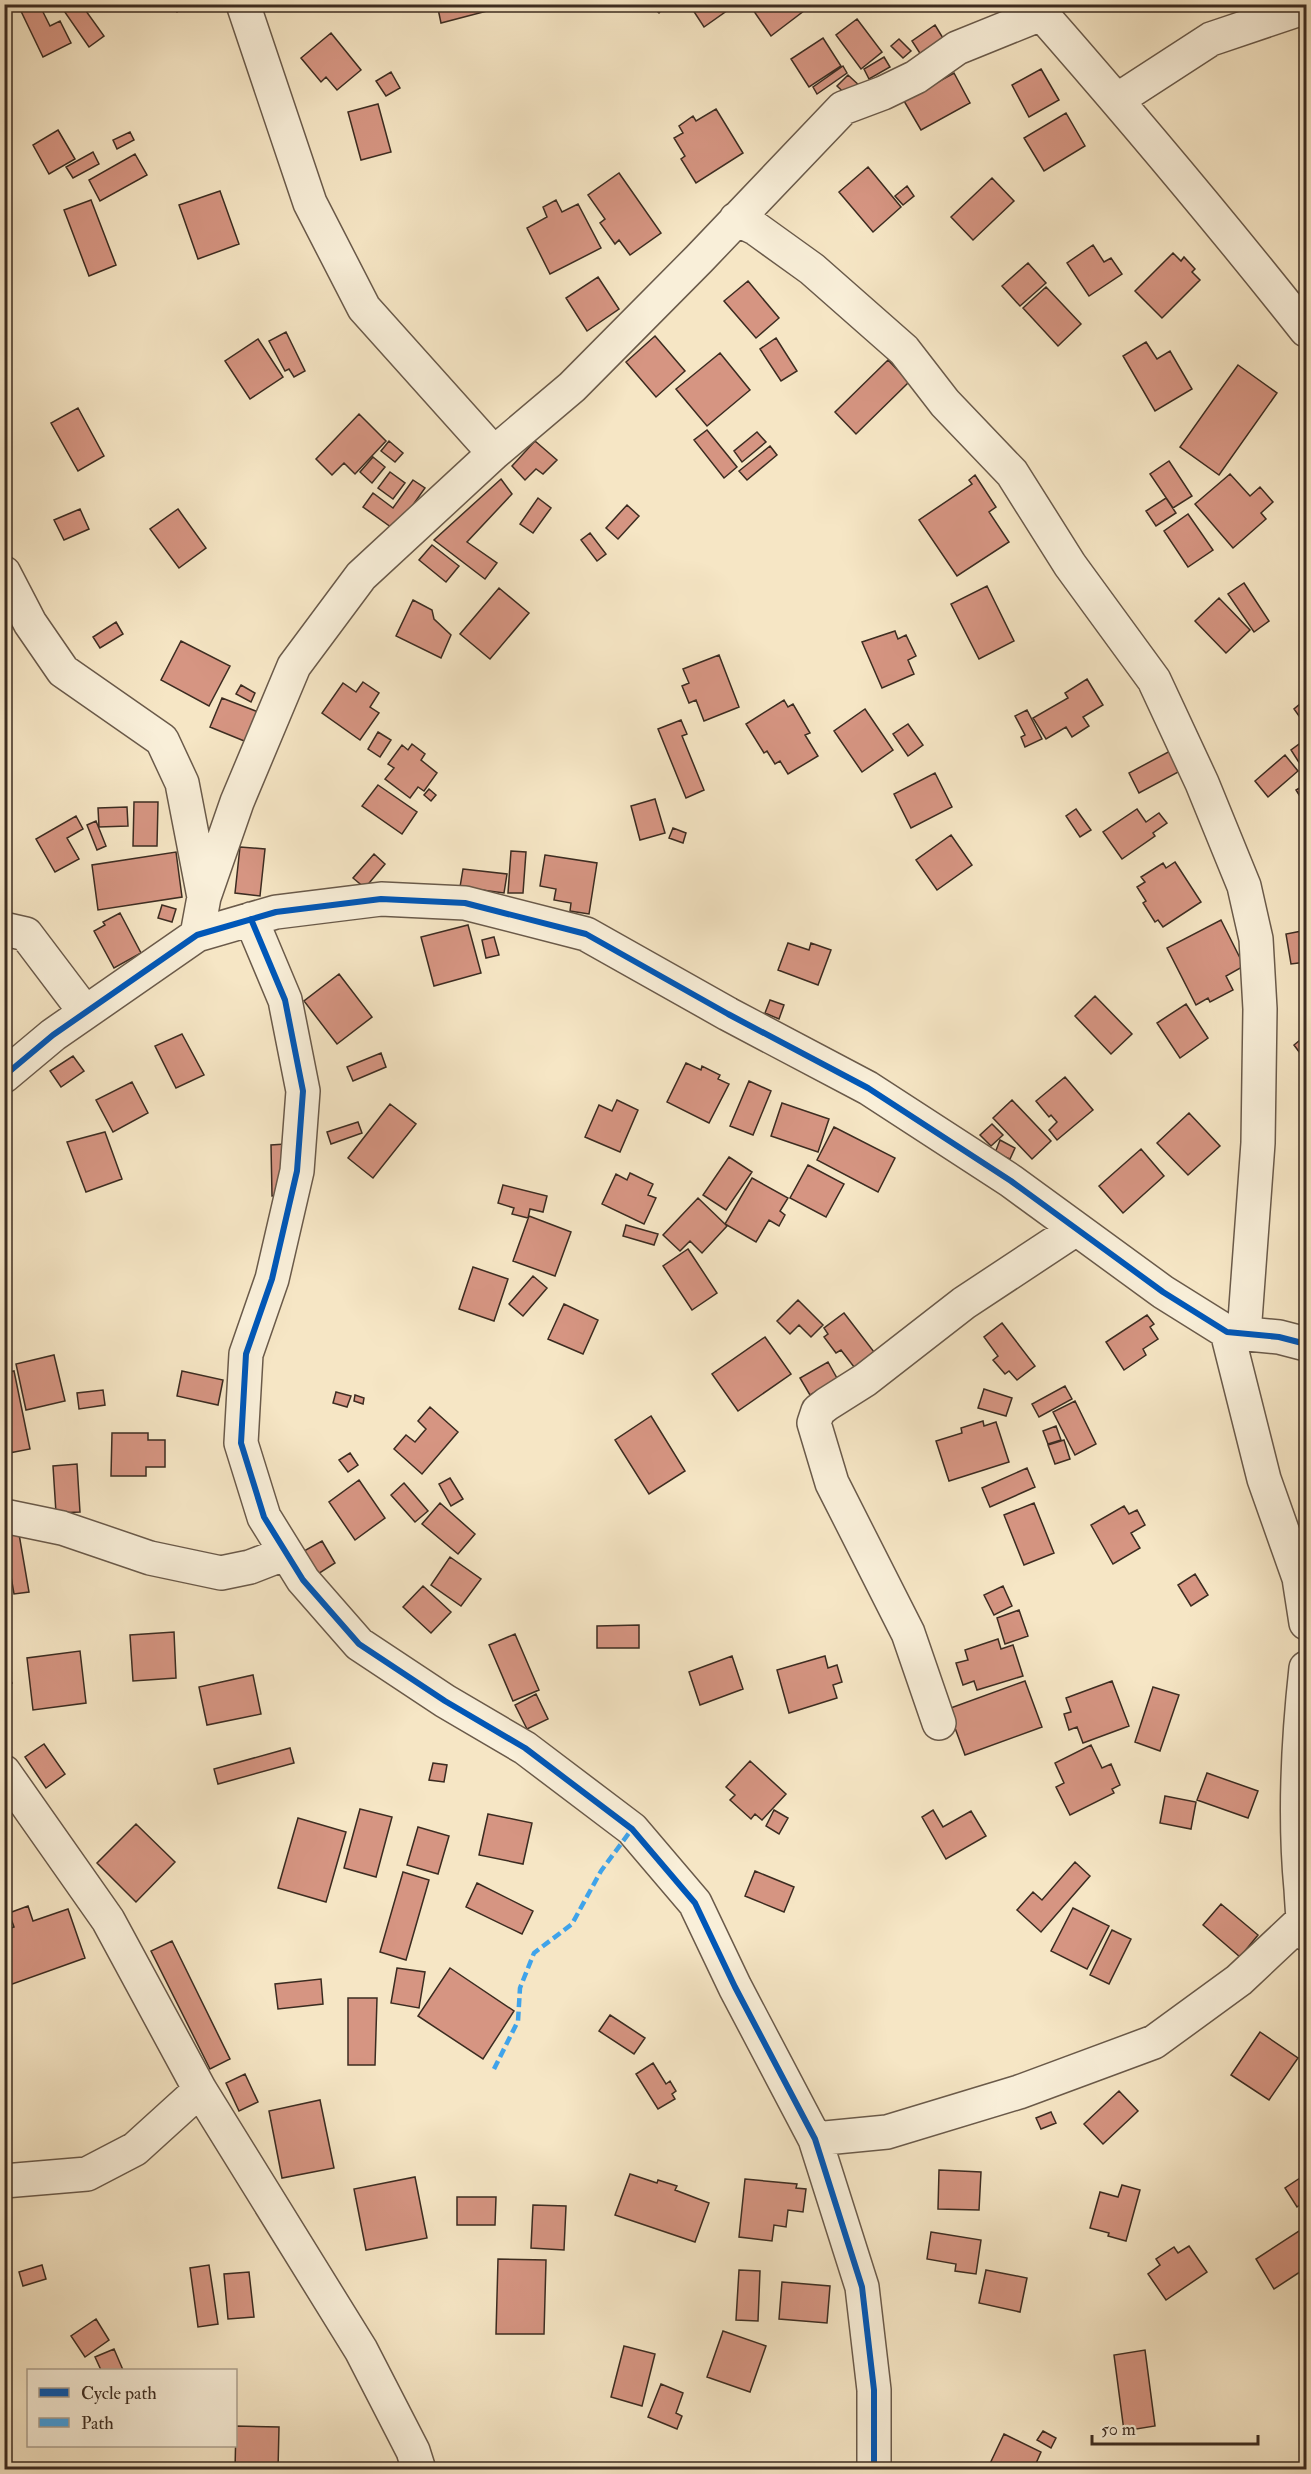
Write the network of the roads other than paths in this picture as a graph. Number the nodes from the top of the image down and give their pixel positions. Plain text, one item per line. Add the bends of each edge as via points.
1 (243, 4) edge
2 (1306, 7) edge
3 (1037, 9) edge
4 (1117, 100) junction
5 (736, 219) junction
6 (1306, 330) edge
7 (494, 453) junction
8 (4, 573) edge
9 (204, 897) junction
10 (251, 919) junction
11 (4, 929) edge
12 (197, 935) junction
13 (86, 1012) junction
14 (4, 1076) edge
15 (1076, 1229) junction
16 (1235, 1333) junction
17 (1306, 1344) edge
18 (4, 1516) edge
19 (286, 1552) junction
20 (1306, 1623) edge
21 (1306, 1668) edge
22 (939, 1722) dead end
23 (4, 1772) edge
24 (1305, 1927) edge
25 (200, 2090) junction
26 (815, 2139) junction
27 (4, 2181) edge
28 (419, 2469) edge
29 (874, 2469) edge

1 - 7 street via 310,203 364,308
2 - 4 street via 1211,39
3 - 4 street
3 - 5 street via 957,48 916,77 843,108
4 - 6 street
5 - 7 street via 572,387
5 - 16 street via 812,268 904,350 945,403 1012,473 1070,565 1154,680 1202,783 1244,886 1256,939 1260,1009 1258,1143
7 - 9 street via 361,576 294,666 237,802
8 - 9 street via 30,623 63,671 162,740 182,783
9 - 12 street
10 - 12 street
10 - 15 street via 276,912 392,900 465,903 586,934 868,1088 1011,1180
10 - 19 street via 285,1000 303,1091 297,1171 272,1279 246,1354 241,1443 264,1517
11 - 13 street via 26,934
12 - 13 street
13 - 14 street
15 - 16 street via 1163,1292
15 - 22 street via 964,1303 865,1380 827,1404 818,1411 814,1424 832,1483 908,1633
16 - 17 street
16 - 20 street via 1264,1479 1299,1578
18 - 19 street via 62,1528 150,1558 221,1573 250,1567
19 - 26 street via 303,1580 359,1644 444,1701 525,1748 632,1828 695,1903
21 - 24 street via 1297,1801
23 - 25 street via 108,1920
24 - 26 street via 1154,2042 1019,2092 887,2132
25 - 27 street via 135,2149 87,2174
25 - 28 street via 361,2350
26 - 29 street via 862,2287 874,2390

